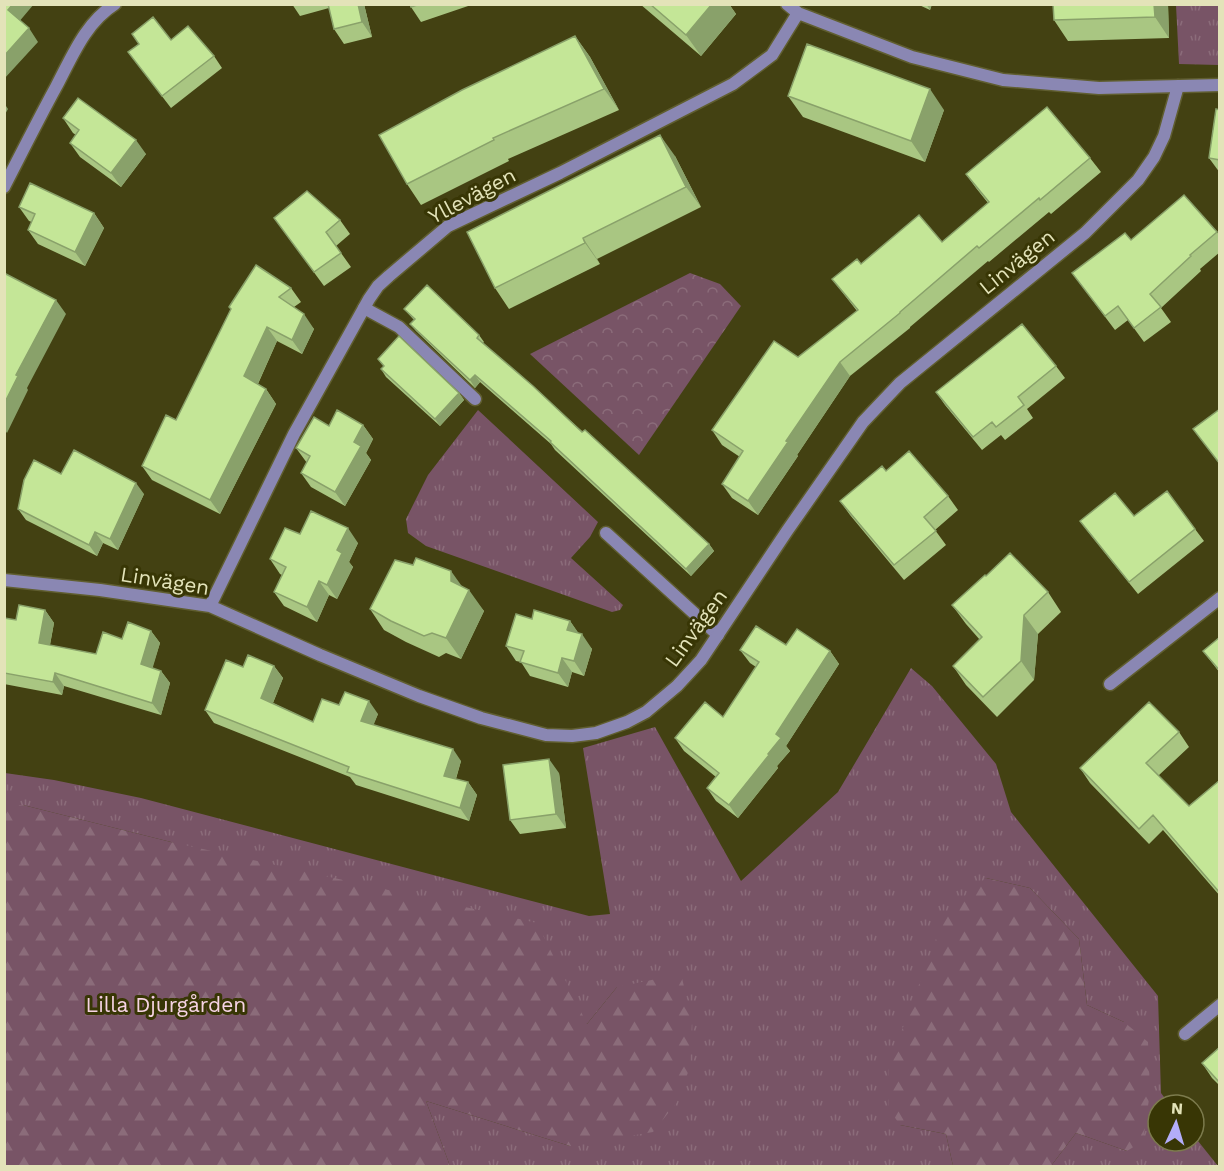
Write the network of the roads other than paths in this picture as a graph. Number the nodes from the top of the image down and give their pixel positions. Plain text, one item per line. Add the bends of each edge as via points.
1 (115, 4) edge
2 (787, 4) edge
3 (798, 13) junction
4 (1220, 85) edge
5 (1178, 86) junction
6 (4, 188) edge
7 (364, 308) junction
8 (475, 399) dead end
9 (606, 533) dead end
10 (4, 580) edge
11 (1220, 598) edge
12 (210, 606) junction
13 (718, 635) junction
14 (1110, 684) dead end
15 (1220, 1005) edge
16 (1185, 1034) dead end

1 - 6 street via 95,20 82,38
2 - 3 street
3 - 5 street via 912,57 1003,80 1100,88
3 - 7 street, Yllevägen via 772,55 733,84 448,226 383,281
4 - 5 street
5 - 13 street, Linvägen via 1164,136 1138,180 1085,233 900,383 863,422
7 - 8 street via 399,327
7 - 12 street, Yllevägen via 294,434
9 - 13 street
10 - 12 street, Linvägen
11 - 14 street
12 - 13 street, Linvägen via 419,696 546,735 596,733 646,712 677,686
15 - 16 street

